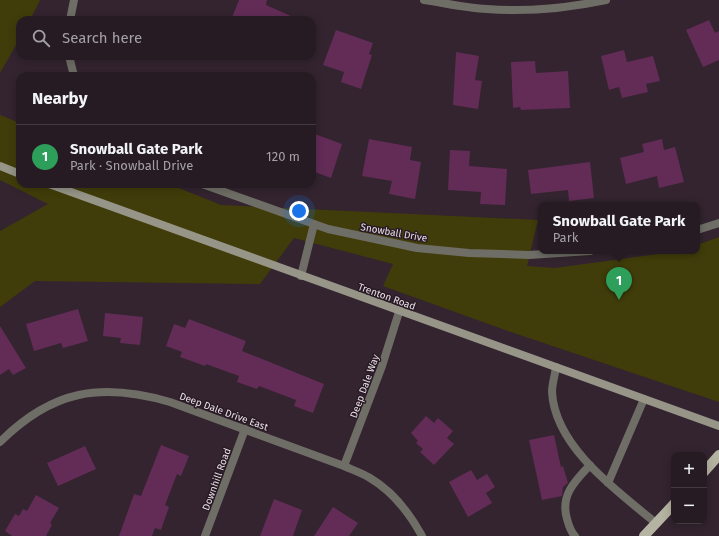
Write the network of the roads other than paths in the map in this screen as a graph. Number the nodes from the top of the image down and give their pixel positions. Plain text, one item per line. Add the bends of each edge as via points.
1 (74, 0) edge
2 (424, 0) edge
3 (606, 0) edge
4 (71, 16) edge
5 (70, 60) edge
6 (73, 72) edge
7 (0, 166) edge
8 (16, 172) edge
9 (60, 188) edge
10 (213, 188) edge
11 (719, 223) edge
12 (314, 224) junction
13 (700, 229) edge
14 (544, 254) edge
15 (301, 276) junction
16 (400, 312) junction
17 (556, 368) junction
18 (644, 399) junction
19 (719, 426) edge
20 (245, 429) junction
21 (0, 442) edge
22 (719, 455) edge
23 (590, 465) junction
24 (344, 466) junction
25 (707, 469) edge
26 (608, 482) junction
27 (671, 507) edge
28 (656, 523) junction
29 (205, 536) edge
30 (422, 536) edge
31 (575, 536) edge
32 (644, 536) edge

1 - 4 street
2 - 3 street via 486,9 522,10
5 - 6 street
7 - 8 main road
9 - 15 main road, Trenton Road
10 - 12 street, Snowball Drive
11 - 13 street
12 - 14 street, Snowball Drive via 356,236 417,248 469,253
12 - 15 street
15 - 16 main road, Trenton Road
16 - 17 main road, Trenton Road
16 - 24 street, Deep Dale Way
17 - 18 main road, Trenton Road
17 - 23 street via 552,391 556,411 564,430 580,455
18 - 19 main road, Trenton Road
18 - 26 street
20 - 21 street, Deep Dale Drive East via 142,394 98,391 70,397 44,407 19,424
20 - 24 street, Deep Dale Drive East
20 - 29 street, Downhill Road
22 - 25 main road
23 - 26 street
23 - 31 street via 572,484 566,497 565,511 570,531
24 - 30 street, Deep Dale Drive East via 370,478 388,491 415,522
26 - 28 street
27 - 28 main road
28 - 32 main road

